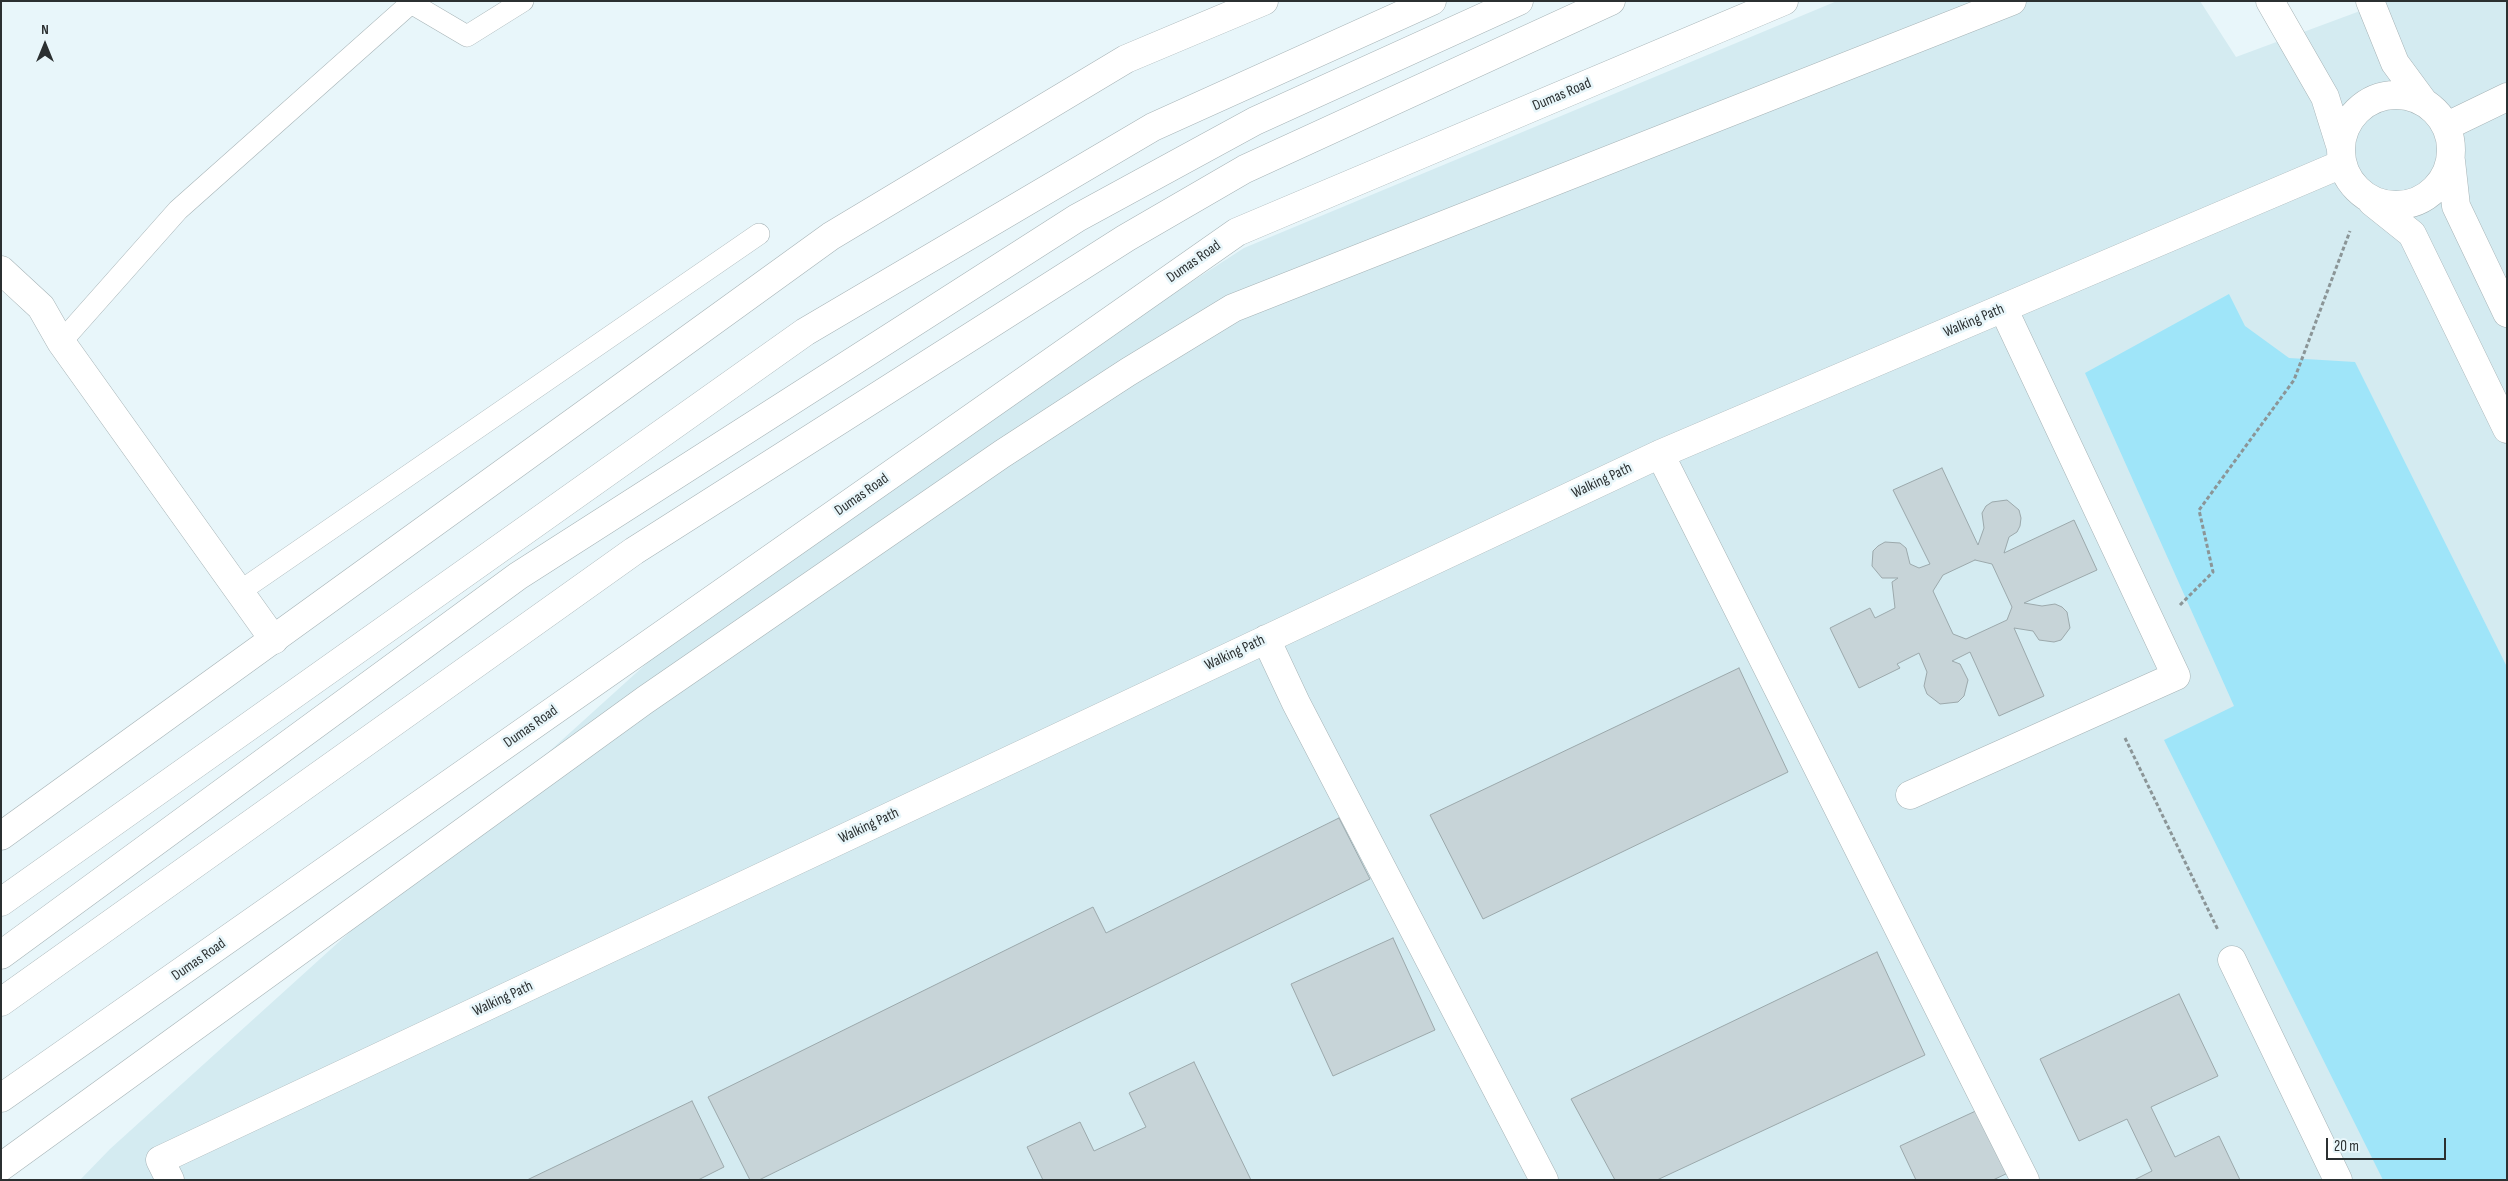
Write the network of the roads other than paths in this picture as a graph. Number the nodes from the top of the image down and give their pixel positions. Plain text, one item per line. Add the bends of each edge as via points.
1 (524, 1) edge
2 (1264, 1) edge
3 (1432, 1) edge
4 (1519, 1) edge
5 (1611, 1) edge
6 (1784, 1) edge
7 (2012, 1) edge
8 (2270, 1) edge
9 (2370, 1) edge
10 (2507, 97) edge
11 (2423, 101) junction
12 (2447, 126) junction
13 (2341, 155) junction
14 (2451, 161) junction
15 (2363, 195) junction
16 (759, 234) dead end
17 (1, 270) edge
18 (2003, 308) junction
19 (2507, 313) edge
20 (61, 342) junction
21 (2507, 429) edge
22 (1660, 454) junction
23 (239, 592) junction
24 (1266, 639) junction
25 (274, 640) junction
26 (1910, 794) dead end
27 (1, 836) edge
28 (1, 902) edge
29 (1, 955) edge
30 (2232, 960) road end
31 (1, 1002) edge
32 (1, 1098) edge
33 (1, 1167) edge
34 (170, 1180) edge
35 (1544, 1180) edge
36 (2025, 1180) edge
37 (2338, 1180) edge

1 - 20 lane via 467,36 410,3 178,210
2 - 25 street via 1126,59 831,236
3 - 28 street via 1153,127 805,332
4 - 29 street via 1255,122 1077,218 518,576
5 - 31 street via 1244,170 1126,238 634,551
6 - 32 street, Dumas Road via 1237,232
7 - 33 street via 1233,308 1002,454 661,689
8 - 13 street via 2324,97
9 - 11 street via 2395,63
10 - 12 street
11 - 12 street
11 - 13 street via 2406,95 2388,95 2371,100 2356,111 2345,127
12 - 14 street via 2452,144
13 - 15 street via 2350,182
13 - 18 street, Walking Path
14 - 15 street via 2445,178 2433,192 2418,201 2400,206 2381,204
14 - 19 street via 2456,206
15 - 21 street via 2412,234
16 - 23 lane
17 - 20 street via 41,307
18 - 22 street, Walking Path
18 - 26 street via 2176,676
20 - 23 street
22 - 24 street, Walking Path
22 - 36 street
23 - 25 street
24 - 34 street, Walking Path via 160,1160
24 - 35 street via 1296,703
25 - 27 street
30 - 37 street

